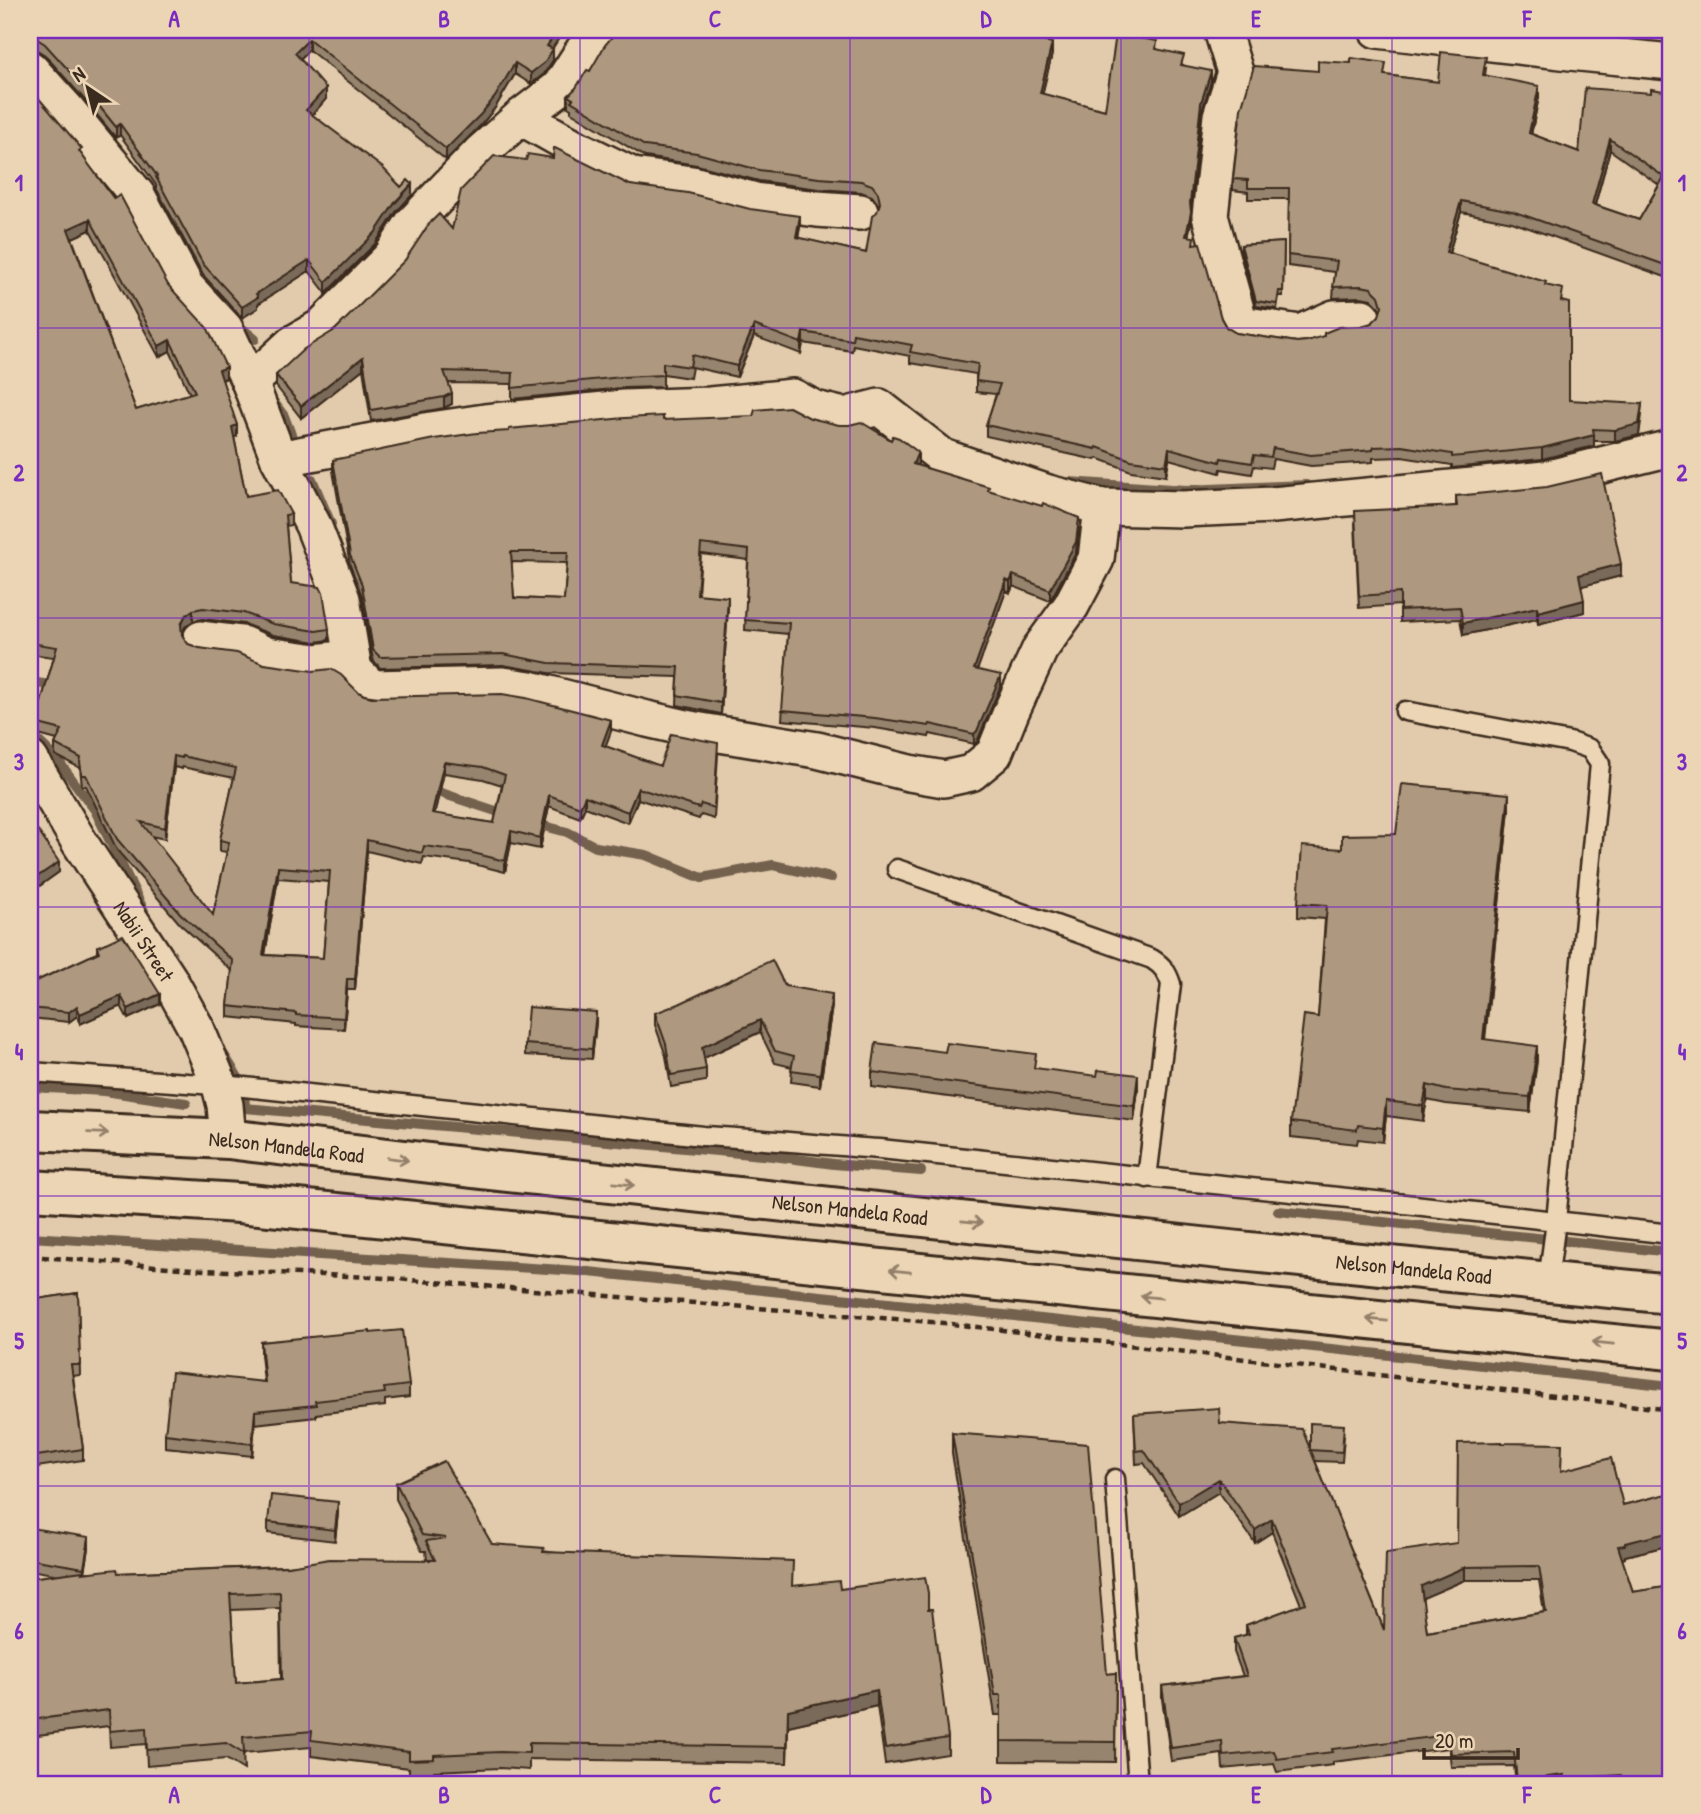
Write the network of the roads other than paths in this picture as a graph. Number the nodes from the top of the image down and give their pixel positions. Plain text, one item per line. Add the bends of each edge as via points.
1 (601, 30) edge
2 (1222, 30) edge
3 (1377, 30) edge
4 (1671, 62) edge
5 (30, 69) edge
6 (521, 117) junction
7 (860, 212) dead end
8 (1362, 317) dead end
9 (250, 383) junction
10 (1671, 447) edge
11 (279, 459) junction
12 (1102, 507) junction
13 (201, 639) dead end
14 (354, 670) junction
15 (1405, 711) dead end
16 (30, 759) edge
17 (897, 869) dead end
18 (30, 1072) edge
19 (220, 1086) junction
20 (30, 1130) edge
21 (228, 1139) junction
22 (1147, 1178) junction
23 (30, 1190) edge
24 (1556, 1221) junction
25 (1671, 1234) edge
26 (1548, 1282) junction
27 (1671, 1294) edge
28 (1671, 1350) edge
29 (1115, 1479) dead end
30 (1138, 1784) edge

1 - 6 street via 559,88
2 - 8 street via 1235,72 1220,116 1210,216 1240,324 1300,333 1334,318
3 - 4 street
5 - 9 street via 137,195 186,286 225,329
6 - 7 street via 632,176 692,184 755,201
6 - 9 street via 455,178 413,223 391,257 321,327 292,344
9 - 11 street
10 - 12 street via 1532,480 1273,505
11 - 12 street via 485,422 793,397 815,409 844,416 879,407 943,457
11 - 14 street via 313,525 342,599
12 - 14 street via 1096,559 1071,606 1040,649 994,754 971,773 944,779 817,750 695,730 530,689 503,685 372,688
13 - 14 street via 243,644 267,655 333,660
15 - 24 lane via 1570,741 1590,750 1600,764
16 - 19 street, Nabii Street via 169,979
17 - 22 lane via 1152,959 1167,972 1171,984
18 - 19 lane
19 - 21 street, Nabii Street
19 - 22 lane
20 -> 21 main road, Nelson Mandela Road
21 -> 26 main road, Nelson Mandela Road
22 - 24 lane
28 -> 23 main road via 239,1203
24 - 25 lane
24 - 26 lane
26 - 27 main road, Nelson Mandela Road
29 - 30 lane

